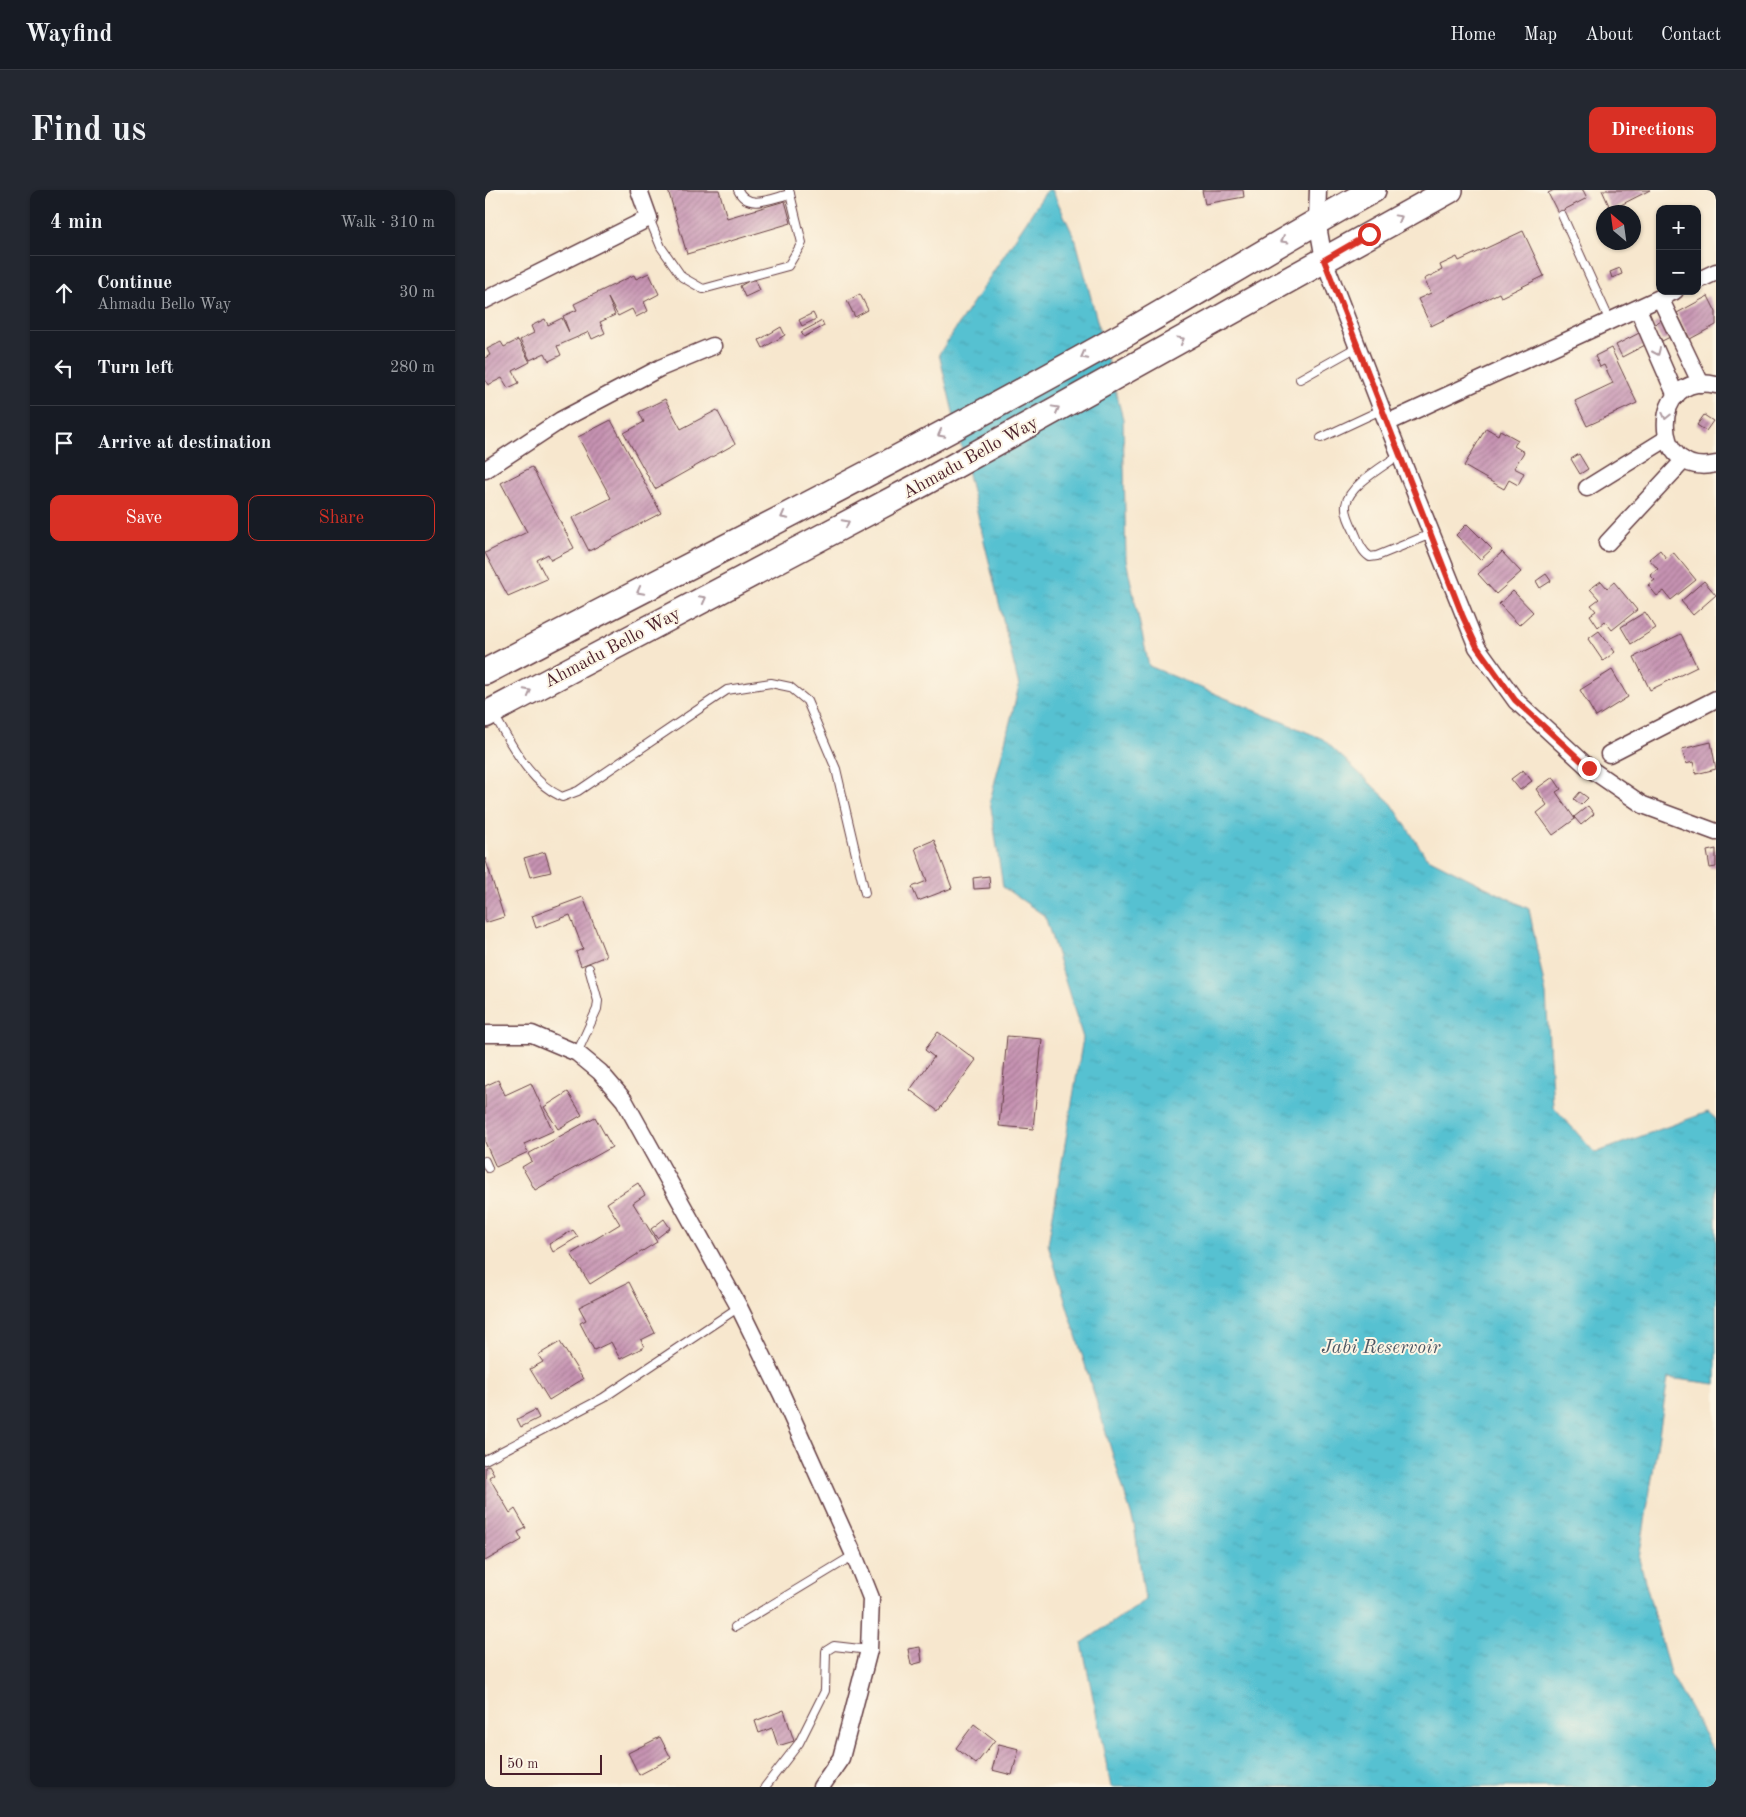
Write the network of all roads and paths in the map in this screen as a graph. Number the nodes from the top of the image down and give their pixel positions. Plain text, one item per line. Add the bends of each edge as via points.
1 (639, 190) edge
2 (738, 190) edge
3 (1318, 190) edge
4 (1449, 190) edge
5 (790, 192) edge
6 (1363, 192) edge
7 (1562, 215) dead end
8 (649, 218) junction
9 (1317, 220) junction
10 (1324, 260) junction
11 (1716, 272) edge
12 (1701, 279) edge
13 (1666, 295) edge
14 (1660, 298) junction
15 (485, 300) edge
16 (1638, 309) junction
17 (1610, 322) junction
18 (713, 346) dead end
19 (1357, 347) junction
20 (1300, 380) dead end
21 (1708, 384) edge
22 (1676, 396) junction
23 (1384, 416) junction
24 (1321, 438) dead end
25 (1667, 439) junction
26 (1399, 455) junction
27 (1683, 460) junction
28 (1716, 464) edge
29 (485, 470) edge
30 (1587, 488) dead end
31 (1431, 534) junction
32 (1607, 543) dead end
33 (485, 672) edge
34 (1715, 701) edge
35 (488, 713) edge
36 (1609, 754) dead end
37 (1716, 832) edge
38 (865, 892) dead end
39 (589, 968) dead end
40 (485, 1034) edge
41 (577, 1053) junction
42 (739, 1307) junction
43 (485, 1460) edge
44 (854, 1555) junction
45 (735, 1627) dead end
46 (869, 1650) junction
47 (765, 1787) edge
48 (821, 1787) edge

1 - 8 street
2 - 5 lane via 744,200 751,203
3 - 9 street
10 -> 4 main road, Ahmadu Bello Way
5 - 8 lane via 802,243 788,266 703,289 682,278 661,247
6 - 9 main road, Ahmadu Bello Way
7 - 17 lane
8 - 15 street
9 - 10 street
9 -> 33 main road, Ahmadu Bello Way via 1126,333 905,453
10 - 19 street
35 -> 10 main road, Ahmadu Bello Way via 922,484
11 - 12 street
13 - 14 street
14 - 16 street
14 - 21 street
16 - 17 street
16 -> 22 street
17 - 23 street
18 - 29 street via 660,368 561,420
19 - 20 lane
19 - 23 street
21 - 22 street via 1692,386
22 -> 25 street via 1666,411 1664,430
23 - 24 lane
23 - 26 street
25 - 27 street
25 - 30 street
26 - 31 street
26 - 31 lane via 1355,487 1347,497 1348,518 1364,553 1370,557
27 - 28 street via 1701,466
27 - 32 street
31 - 37 street via 1477,647 1515,700 1589,768 1643,805
34 - 36 street
35 - 38 lane via 536,780 562,797 578,791 727,690 771,683 791,687 807,701 836,769
39 - 41 lane via 598,1001 597,1009
40 - 41 street via 532,1034
41 - 42 street via 600,1072 624,1100
42 - 43 lane via 603,1398
42 - 44 street
44 - 45 lane
44 - 46 street via 871,1598
46 - 47 lane via 834,1646 826,1652 825,1691 799,1743
46 - 48 street via 841,1758

